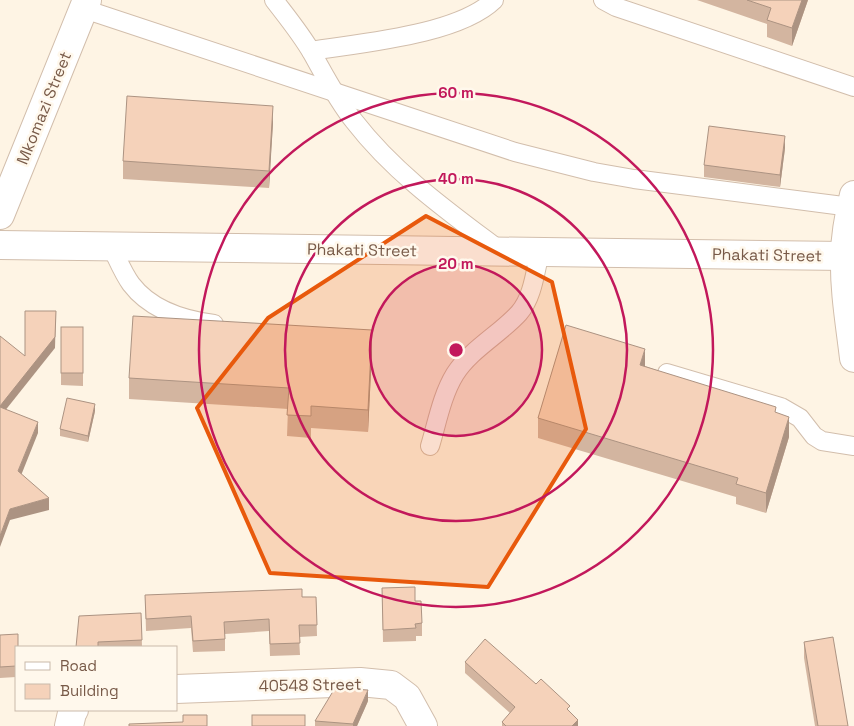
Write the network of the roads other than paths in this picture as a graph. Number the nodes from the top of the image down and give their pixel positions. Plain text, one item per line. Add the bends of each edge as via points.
1 (274, 0) edge
2 (494, 0) edge
3 (603, 0) edge
4 (86, 4) edge
5 (311, 51) junction
6 (854, 87) edge
7 (334, 93) junction
8 (853, 201) edge
9 (0, 215) edge
10 (0, 245) edge
11 (111, 246) junction
12 (502, 252) junction
13 (540, 252) junction
14 (845, 256) junction
15 (234, 326) edge
16 (854, 358) edge
17 (667, 372) edge
18 (430, 446) dead end
19 (854, 446) edge
20 (178, 689) edge
21 (73, 711) edge
22 (69, 726) edge
23 (423, 726) edge

1 - 5 lane
2 - 5 lane via 477,14 449,25
3 - 6 lane
4 - 7 lane
4 - 9 street, Mkomazi Street
5 - 7 lane
7 - 8 lane via 515,152 594,172 704,189
7 - 12 lane via 386,158 419,188
8 - 14 street
10 - 11 street, Phakati Street
11 - 12 street, Phakati Street
11 - 15 lane via 131,283 146,299 168,312 198,322
12 - 13 street, Phakati Street
13 - 14 street, Phakati Street
13 - 18 lane via 529,296 520,312 456,373
14 - 16 street
17 - 19 lane via 781,407 800,418 814,436
20 - 23 street, 40548 Street via 360,682 391,685 407,697
21 - 22 street

